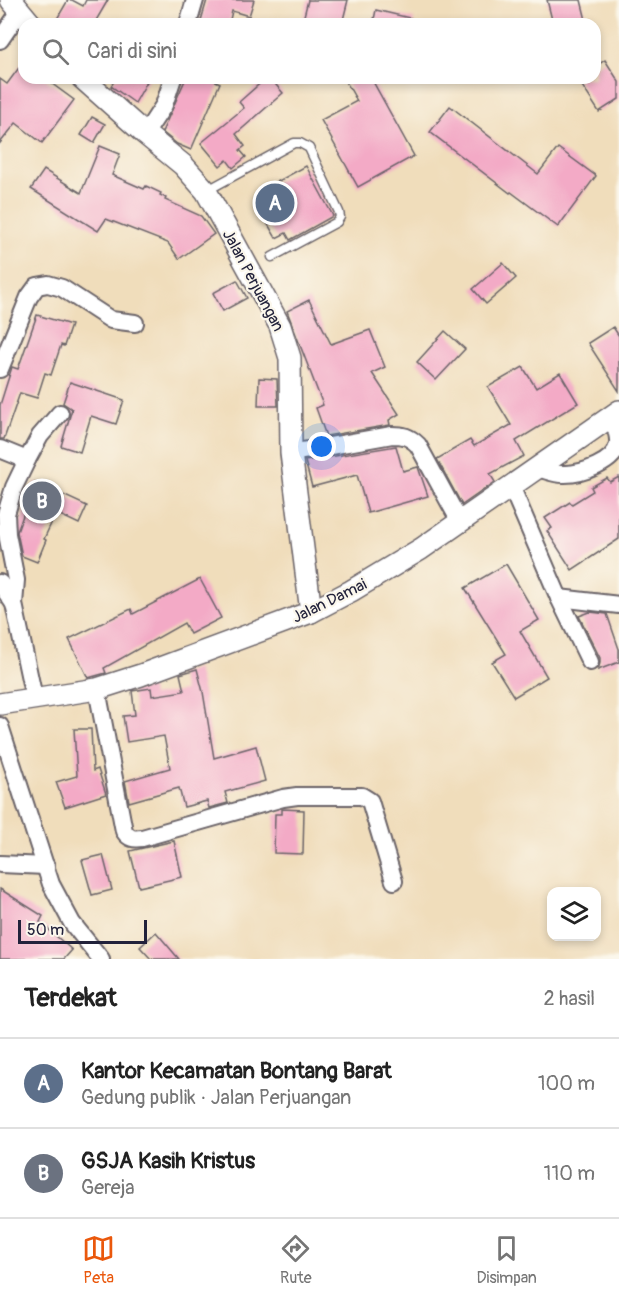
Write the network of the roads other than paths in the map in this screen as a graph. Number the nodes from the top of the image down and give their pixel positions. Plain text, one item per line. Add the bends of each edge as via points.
1 (195, 0) edge
2 (21, 12) edge
3 (190, 18) edge
4 (0, 40) edge
5 (89, 84) edge
6 (171, 84) edge
7 (145, 134) junction
8 (206, 190) junction
9 (272, 258) dead end
10 (135, 323) dead end
11 (0, 369) edge
12 (60, 413) dead end
13 (615, 413) edge
14 (0, 449) edge
15 (291, 453) junction
16 (27, 460) junction
17 (537, 468) junction
18 (511, 486) junction
19 (460, 522) junction
20 (0, 583) edge
21 (559, 598) junction
22 (14, 604) junction
23 (619, 605) edge
24 (311, 612) junction
25 (590, 662) dead end
26 (97, 688) junction
27 (14, 702) edge
28 (0, 726) edge
29 (0, 864) edge
30 (46, 866) junction
31 (394, 881) dead end
32 (101, 959) edge

1 - 3 street
2 - 4 street
5 - 7 street, Jalan Perjuangan
6 - 7 street via 164,105
7 - 8 street, Jalan Perjuangan
8 - 9 lane via 294,143 309,148 340,218
8 - 15 street, Jalan Perjuangan via 280,326 290,358
10 - 11 street via 111,320 63,288 37,286
12 - 16 street via 40,436
13 - 17 street, Jalan Damai
13 - 17 street via 616,452 592,470 564,475
14 - 16 street
15 - 19 street via 392,435 411,438
15 - 24 street, Jalan Perjuangan
16 - 22 street via 6,514 15,567
17 - 18 street, Jalan Damai
18 - 19 street, Jalan Damai
18 - 21 street
19 - 24 street, Jalan Damai via 380,574
20 - 22 street
21 - 23 street
21 - 25 street
22 - 27 street
24 - 26 street, Jalan Damai
26 - 27 street, Jalan Damai
26 - 31 street via 126,835 142,838 283,798 362,796 370,801
28 - 30 street
29 - 30 street
30 - 32 street via 72,923

